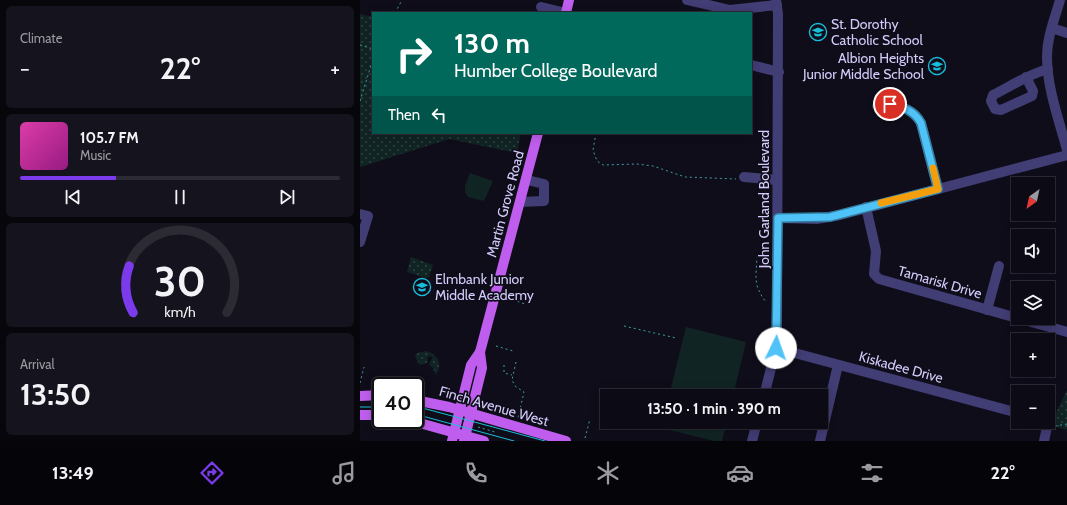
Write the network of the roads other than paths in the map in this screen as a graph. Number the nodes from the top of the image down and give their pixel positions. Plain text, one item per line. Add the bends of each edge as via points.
1 (569, 0) edge
2 (687, 0) edge
3 (1060, 0) edge
4 (777, 2) edge
5 (541, 7) dead end
6 (562, 12) edge
7 (566, 12) edge
8 (1052, 28) junction
9 (1067, 33) edge
10 (752, 66) edge
11 (1048, 69) junction
12 (779, 72) junction
13 (1026, 78) dead end
14 (877, 106) dead end
15 (538, 134) edge
16 (1067, 150) edge
17 (1067, 155) edge
18 (744, 177) road end
19 (527, 180) junction
20 (777, 180) junction
21 (938, 189) junction
22 (520, 202) junction
23 (866, 207) junction
24 (360, 214) edge
25 (778, 218) junction
26 (360, 242) edge
27 (999, 266) dead end
28 (987, 310) junction
29 (1067, 332) edge
30 (776, 348) junction
31 (480, 352) junction
32 (838, 365) junction
33 (766, 389) edge
34 (372, 395) edge
35 (360, 396) edge
36 (424, 402) edge
37 (460, 410) junction
38 (1011, 411) edge
39 (471, 414) junction
40 (360, 415) edge
41 (372, 415) edge
42 (424, 426) edge
43 (755, 429) edge
44 (1045, 429) edge
45 (453, 437) edge
46 (465, 438) edge
47 (484, 441) edge
48 (566, 441) edge
49 (752, 441) edge
50 (820, 441) edge
51 (1044, 441) edge

1 - 7 main road
2 - 4 street via 730,10
3 - 8 street
4 - 12 street, John Garland Boulevard
5 - 6 street
8 - 9 street
8 - 11 street via 1048,44
10 - 12 street
11 - 13 street
11 - 16 street
12 - 20 street, John Garland Boulevard
14 - 21 street via 890,104 916,115 921,123
15 - 19 main road, Martin Grove Road
17 - 21 street
18 - 20 street
19 - 22 main road, Martin Grove Road
19 - 22 street via 544,184 544,201
20 - 25 street, John Garland Boulevard
21 - 23 street
22 - 31 main road, Martin Grove Road
23 - 25 street via 830,217
23 - 28 street, Tamarisk Drive via 876,251 874,274 879,279
24 - 26 street via 368,216
25 - 30 street, John Garland Boulevard
27 - 28 street
28 - 29 street, Tamarisk Drive
30 - 32 street, Kiskadee Drive
30 - 33 street, John Garland Boulevard
31 - 37 main road, Martin Grove Road via 471,365
31 - 39 main road, Martin Grove Road via 482,368
32 - 38 street, Kiskadee Drive
32 - 50 street
34 - 35 main road
36 - 37 main road, Finch Avenue West
37 - 39 main road, Finch Avenue West
37 - 45 main road, Martin Grove Road
39 - 46 main road, Martin Grove Road
39 - 48 main road, Finch Avenue West
40 - 41 main road
42 - 45 main road
43 - 49 street
44 - 51 street
45 - 46 main road
46 - 47 main road

